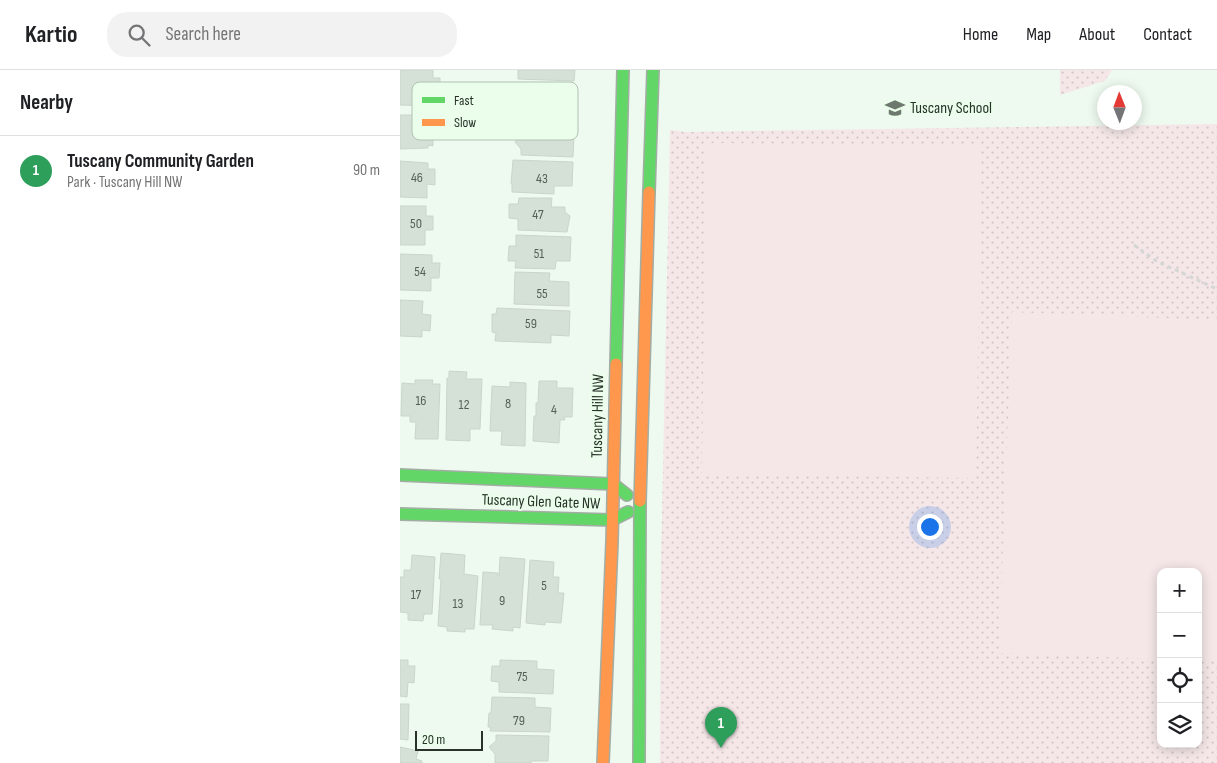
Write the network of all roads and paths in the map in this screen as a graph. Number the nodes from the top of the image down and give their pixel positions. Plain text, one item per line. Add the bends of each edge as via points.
1 (623, 70) edge
2 (653, 70) edge
3 (1134, 245) dead end
4 (1217, 288) edge
5 (400, 475) edge
6 (613, 484) junction
7 (640, 505) junction
8 (400, 514) edge
9 (612, 520) junction
10 (603, 763) edge
11 (639, 763) edge

1 - 6 street, Tuscany Hill NW
2 - 7 street
3 - 4 path via 1158,262
5 - 6 street, Tuscany Glen Gate NW
6 - 7 street, Tuscany Glen Gate NW
6 - 9 street, Tuscany Hill NW
7 - 9 street, Tuscany Glen Gate NW
7 - 11 street
8 - 9 street, Tuscany Glen Gate NW
9 - 10 street, Tuscany Hill NW

